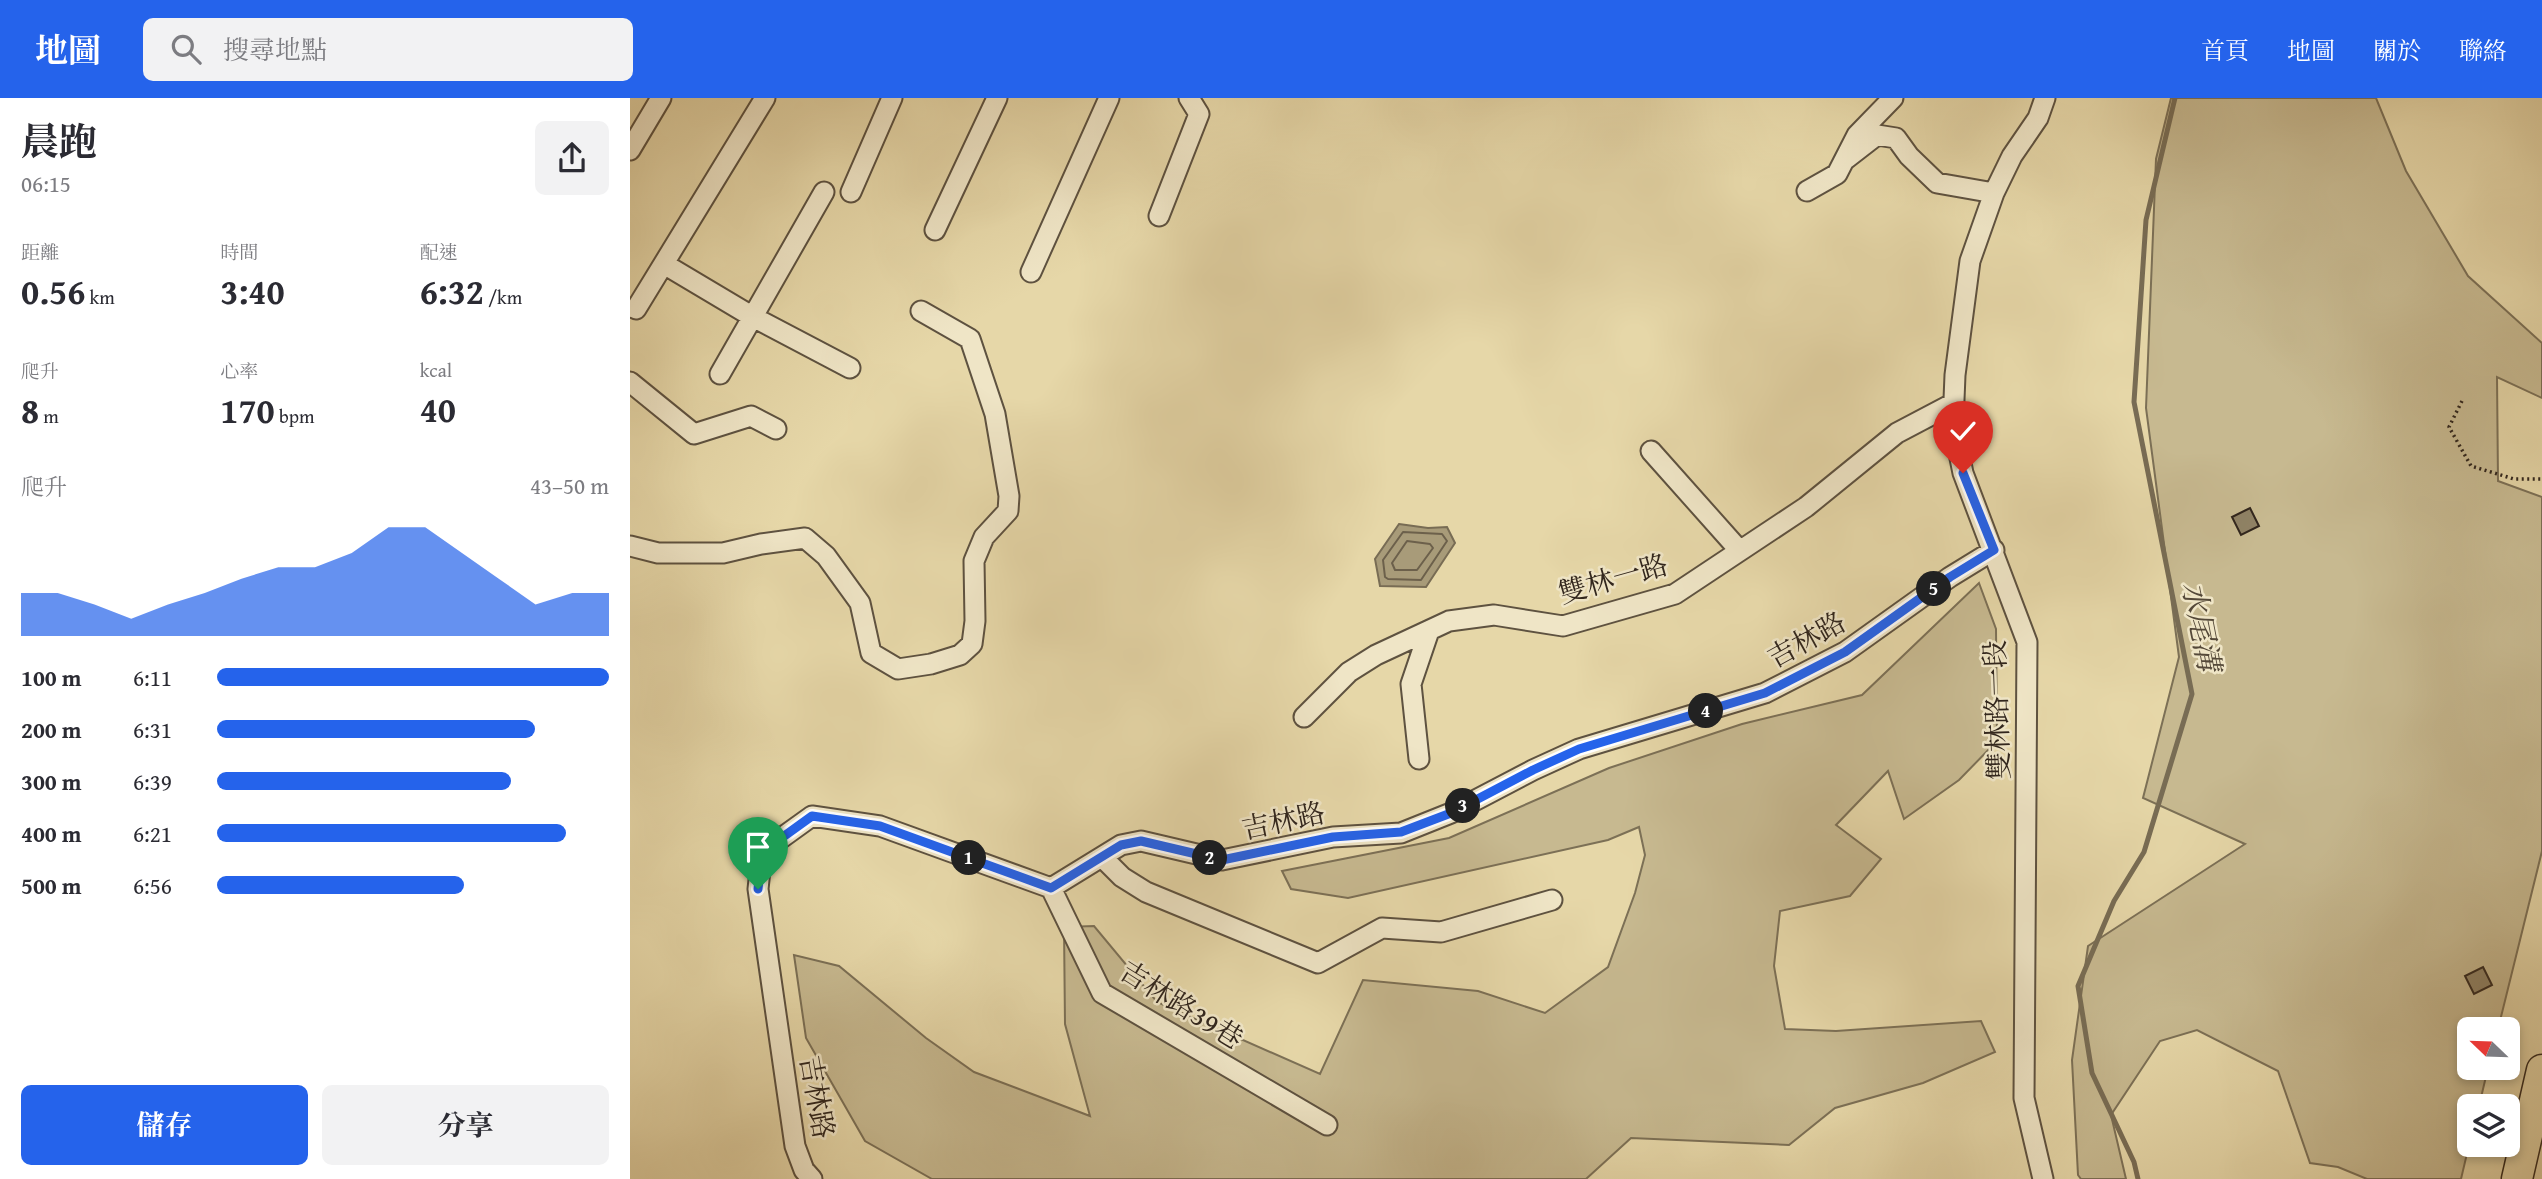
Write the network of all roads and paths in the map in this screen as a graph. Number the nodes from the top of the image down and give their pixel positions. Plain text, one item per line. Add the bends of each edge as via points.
1 (661, 98) edge
2 (765, 98) edge
3 (892, 98) edge
4 (997, 98) edge
5 (1109, 98) edge
6 (1189, 98) edge
7 (1893, 98) edge
8 (2045, 98) edge
9 (630, 149) edge
10 (1846, 159) junction
11 (1807, 191) dead end
12 (824, 192) dead end
13 (851, 192) dead end
14 (1994, 193) junction
15 (1159, 216) dead end
16 (935, 230) dead end
17 (664, 264) junction
18 (1031, 272) dead end
19 (635, 309) dead end
20 (920, 311) dead end
21 (753, 317) junction
22 (850, 368) dead end
23 (720, 373) dead end
24 (630, 382) edge
25 (2462, 401) dead end
26 (1954, 403) junction
27 (776, 429) dead end
28 (1651, 451) dead end
29 (2542, 479) edge
30 (630, 546) edge
31 (1994, 550) junction
32 (1740, 551) junction
33 (1429, 631) junction
34 (1304, 717) dead end
35 (1419, 759) dead end
36 (1103, 858) junction
37 (1051, 888) junction
38 (1552, 900) dead end
39 (2542, 1070) edge
40 (1327, 1125) dead end
41 (812, 1179) edge
42 (2043, 1179) edge
43 (2517, 1179) edge

1 - 9 street
2 - 17 street
3 - 13 street
4 - 16 street
5 - 18 street
6 - 15 street via 1199,114
7 - 10 street via 1857,135
8 - 14 street, 雙林路一段
10 - 11 street via 1837,174
10 - 14 street via 1877,135 1896,138 1937,183
12 - 21 street
14 - 26 street, 雙林路一段 via 1970,261
17 - 19 street
17 - 21 street
20 - 30 street via 970,340 995,414 1009,496 1008,512 984,537 974,561 972,644 960,655 898,668 871,653 860,603 826,556 805,538 723,552 658,553
21 - 22 street
21 - 23 street
24 - 27 street via 694,434 751,416
25 - 29 path via 2449,427 2471,466 2514,479
26 - 31 street, 雙林路一段 via 1953,424 1963,473
26 - 32 street, 雙林一路 via 1897,433 1806,507
28 - 32 street
31 - 36 street, 吉林路 via 1845,652 1765,693 1579,749 1451,813 1401,832 1333,837 1222,860 1141,841 1121,845
31 - 42 street, 雙林路一段 via 2027,642 2024,1098
32 - 33 street, 雙林一路 via 1675,594 1563,626 1494,615 1449,621
33 - 34 street, 雙林一路 via 1349,672
33 - 35 street via 1411,684
36 - 37 street, 吉林路
36 - 38 street via 1146,892 1318,964 1382,928 1441,932
37 - 40 street, 吉林路39巷 via 1102,993
37 - 41 street, 吉林路 via 880,826 812,816 762,852 758,889 795,1146
39 - 43 highway

